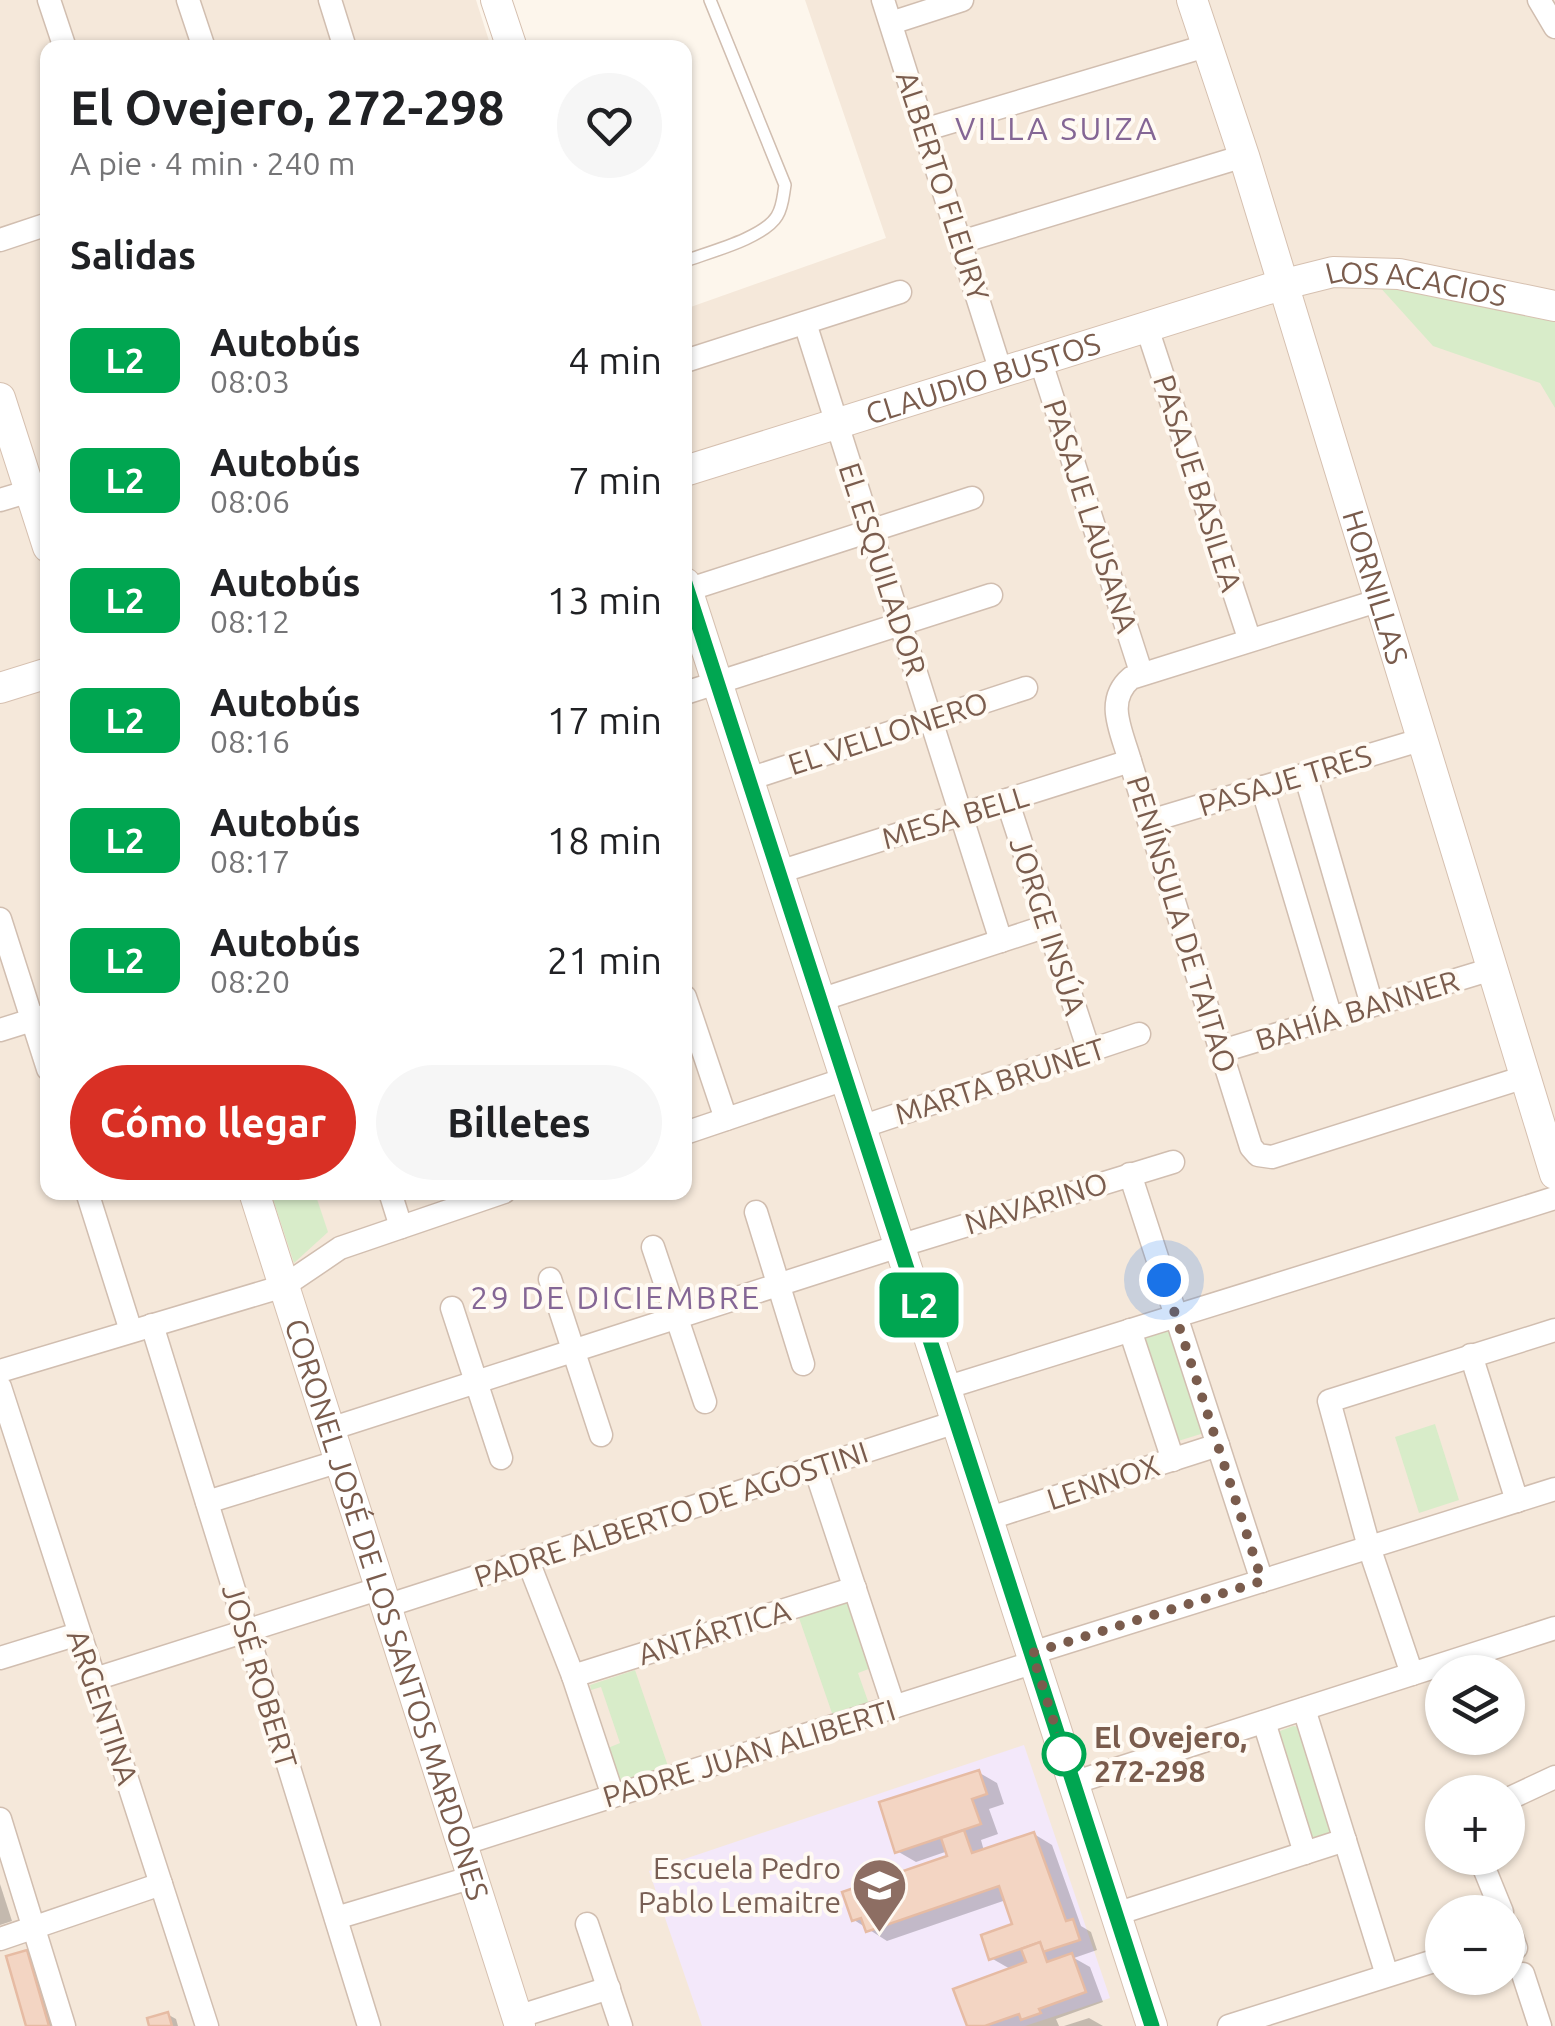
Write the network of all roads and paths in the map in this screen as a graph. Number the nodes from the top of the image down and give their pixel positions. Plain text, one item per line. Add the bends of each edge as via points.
1 (50, 0) edge
2 (188, 0) edge
3 (330, 0) edge
4 (496, 0) edge
5 (710, 0) edge
6 (883, 0) edge
7 (962, 0) edge
8 (1192, 0) edge
9 (1540, 0) edge
10 (891, 23) junction
11 (1555, 26) edge
12 (62, 40) edge
13 (201, 40) edge
14 (343, 40) edge
15 (509, 40) edge
16 (1206, 46) junction
17 (926, 129) junction
18 (1244, 156) junction
19 (40, 227) edge
20 (0, 240) edge
21 (962, 242) junction
22 (692, 259) edge
23 (1281, 285) junction
24 (900, 292) dead end
25 (1555, 306) edge
26 (805, 323) junction
27 (1147, 328) junction
28 (692, 359) edge
29 (1040, 359) junction
30 (1001, 372) junction
31 (0, 398) edge
32 (838, 424) junction
33 (692, 468) edge
34 (30, 491) junction
35 (972, 498) dead end
36 (0, 500) edge
37 (40, 522) edge
38 (871, 530) junction
39 (692, 585) edge
40 (991, 595) dead end
41 (1377, 600) junction
42 (692, 605) edge
43 (900, 624) junction
44 (1250, 638) junction
45 (1141, 672) junction
46 (40, 676) edge
47 (717, 682) junction
48 (0, 688) edge
49 (1026, 688) dead end
50 (692, 691) edge
51 (930, 720) junction
52 (1420, 740) junction
53 (1130, 761) junction
54 (1305, 774) junction
55 (749, 779) junction
56 (1262, 787) junction
57 (1007, 800) junction
58 (960, 814) junction
59 (1150, 821) junction
60 (778, 872) junction
61 (0, 919) edge
62 (1047, 926) junction
63 (1000, 941) junction
64 (1492, 969) junction
65 (820, 1000) junction
66 (1372, 1005) junction
67 (40, 1018) edge
68 (692, 1018) edge
69 (1331, 1018) junction
70 (0, 1030) edge
71 (1138, 1034) dead end
72 (1089, 1051) junction
73 (1222, 1051) junction
74 (1525, 1077) junction
75 (846, 1079) junction
76 (726, 1120) junction
77 (861, 1127) junction
78 (692, 1131) edge
79 (1173, 1162) dead end
80 (1130, 1174) junction
81 (1555, 1174) edge
82 (1555, 1198) edge
83 (89, 1200) edge
84 (257, 1200) edge
85 (393, 1200) edge
86 (480, 1200) edge
87 (756, 1212) dead end
88 (401, 1227) junction
89 (900, 1246) junction
90 (653, 1247) dead end
91 (550, 1278) dead end
92 (779, 1284) junction
93 (284, 1286) junction
94 (452, 1308) dead end
95 (1176, 1316) junction
96 (677, 1318) junction
97 (141, 1328) junction
98 (1130, 1330) junction
99 (1555, 1330) edge
100 (572, 1351) junction
101 (1471, 1354) junction
102 (803, 1364) dead end
103 (0, 1371) edge
104 (476, 1382) junction
105 (0, 1387) edge
106 (946, 1388) junction
107 (704, 1402) dead end
108 (956, 1422) junction
109 (330, 1430) junction
110 (601, 1436) dead end
111 (1218, 1445) junction
112 (501, 1458) dead end
113 (1173, 1460) junction
114 (340, 1461) junction
115 (815, 1468) junction
116 (1555, 1489) edge
117 (1516, 1501) junction
118 (206, 1502) junction
119 (988, 1519) junction
120 (1369, 1547) junction
121 (528, 1560) junction
122 (1262, 1581) junction
123 (854, 1588) junction
124 (383, 1597) junction
125 (1555, 1628) edge
126 (247, 1631) junction
127 (78, 1634) junction
128 (0, 1658) edge
129 (1034, 1658) junction
130 (1412, 1674) junction
131 (573, 1676) junction
132 (95, 1679) junction
133 (894, 1708) junction
134 (1304, 1709) junction
135 (1264, 1722) junction
136 (1555, 1777) edge
137 (1073, 1783) junction
138 (1525, 1791) edge
139 (614, 1796) junction
140 (0, 1819) edge
141 (1344, 1840) junction
142 (462, 1844) junction
143 (1305, 1853) junction
144 (472, 1877) junction
145 (161, 1884) junction
146 (1116, 1914) junction
147 (336, 1918) junction
148 (587, 1924) dead end
149 (34, 1929) junction
150 (0, 1939) edge
151 (1425, 1963) edge
152 (1387, 1976) junction
153 (1525, 1980) edge
154 (608, 1988) junction
155 (519, 2021) edge
156 (64, 2026) edge
157 (207, 2026) edge
158 (370, 2026) edge
159 (621, 2026) edge
160 (1152, 2026) edge
161 (1228, 2026) edge
162 (1540, 2026) edge

1 - 12 street
2 - 13 street
3 - 14 street
4 - 15 street
5 - 22 lane via 785,185 774,221
6 - 10 street, ALBERTO FLEURY
7 - 10 street
8 - 16 street, HORNILLAS
9 - 11 street
10 - 17 street, ALBERTO FLEURY
16 - 17 street
16 - 18 street, HORNILLAS
17 - 21 street, ALBERTO FLEURY
18 - 21 street
18 - 23 street, HORNILLAS
19 - 20 street
21 - 30 street, ALBERTO FLEURY
23 - 25 street, LOS ACACIOS via 1333,272 1399,274
23 - 27 street, CLAUDIO BUSTOS
23 - 41 street, HORNILLAS
24 - 26 street
26 - 28 street
26 - 32 street, EL ESQUILADOR
27 - 29 street, CLAUDIO BUSTOS
27 - 44 street, PASAJE BASILEA
29 - 30 street, CLAUDIO BUSTOS
29 - 45 street, PASAJE LAUSANA
30 - 32 street, CLAUDIO BUSTOS
31 - 34 street
32 - 33 street, CLAUDIO BUSTOS
32 - 38 street, EL ESQUILADOR
34 - 36 street
34 - 37 street
35 - 38 street
38 - 39 street
38 - 43 street, EL ESQUILADOR
40 - 43 street
41 - 44 street
41 - 52 street, HORNILLAS
42 - 47 street
43 - 47 street
43 - 51 street, EL ESQUILADOR
44 - 45 street
45 - 53 street, PENÍNSULA DE TAITAO via 1120,690 1115,707
46 - 48 street
47 - 50 street
47 - 55 street
49 - 51 street, EL VELLONERO
51 - 55 street, EL VELLONERO
51 - 58 street, EL ESQUILADOR
52 - 54 street, PASAJE TRES
52 - 64 street, HORNILLAS
53 - 57 street, MESA BELL
53 - 59 street, PENÍNSULA DE TAITAO
54 - 56 street, PASAJE TRES
54 - 66 street
55 - 60 street
56 - 59 street, PASAJE TRES
56 - 69 street
57 - 58 street, MESA BELL
57 - 62 street, JORGE INSÚA
58 - 60 street, MESA BELL
58 - 63 street, EL ESQUILADOR
59 - 73 street, PENÍNSULA DE TAITAO
60 - 65 street
61 - 67 street
62 - 63 street
62 - 72 street, JORGE INSÚA
63 - 65 street
64 - 66 street, BAHÍA BANNER
64 - 74 street, HORNILLAS
65 - 75 street
66 - 69 street, BAHÍA BANNER
67 - 70 street
68 - 76 street
69 - 73 street, BAHÍA BANNER
71 - 72 street, MARTA BRUNET
72 - 77 street, MARTA BRUNET
73 - 74 street, PENÍNSULA DE TAITAO via 1251,1147 1272,1157
74 - 81 street, HORNILLAS
75 - 76 street
75 - 77 street
76 - 78 street
77 - 89 street
79 - 80 street, NAVARINO
80 - 89 street, NAVARINO
80 - 95 street
82 - 95 street
83 - 97 street, JOSÉ ROBERT
84 - 93 street, CORONEL JOSÉ DE LOS SANTOS MARDONES
85 - 88 street
86 - 88 street
87 - 92 street
88 - 93 street via 340,1248
89 - 92 street
89 - 106 street
90 - 96 street
91 - 100 street
92 - 96 street
92 - 102 street
93 - 97 street
93 - 109 street, CORONEL JOSÉ DE LOS SANTOS MARDONES
94 - 104 street
95 - 98 street
95 - 111 street
96 - 100 street
96 - 107 street
97 - 103 street
97 - 118 street, JOSÉ ROBERT
98 - 106 street
98 - 113 street
99 - 101 street
100 - 104 street
100 - 110 street
101 - 117 street
101 - 120 street via 1330,1401
104 - 109 street
104 - 112 street
105 - 127 street, ARGENTINA
106 - 108 street
108 - 115 street, PADRE ALBERTO DE AGOSTINI
108 - 119 street
109 - 114 street, CORONEL JOSÉ DE LOS SANTOS MARDONES
111 - 113 street, LENNOX
111 - 122 street
113 - 119 street, LENNOX
114 - 118 street
114 - 124 street, CORONEL JOSÉ DE LOS SANTOS MARDONES
115 - 121 street, PADRE ALBERTO DE AGOSTINI
115 - 123 street
116 - 117 street, PADRE JUAN ALIBERTI
117 - 120 street, PADRE JUAN ALIBERTI
118 - 126 street, JOSÉ ROBERT
119 - 129 street
120 - 122 street, PADRE JUAN ALIBERTI
120 - 130 street
121 - 124 street, PADRE ALBERTO DE AGOSTINI
121 - 131 street
122 - 129 street, PADRE JUAN ALIBERTI
123 - 131 street, ANTÁRTICA
123 - 133 street
124 - 126 street, PADRE ALBERTO DE AGOSTINI
124 - 142 street, CORONEL JOSÉ DE LOS SANTOS MARDONES
125 - 130 street
126 - 132 street, PADRE ALBERTO DE AGOSTINI
126 - 147 street, JOSÉ ROBERT
127 - 128 street
127 - 132 street, ARGENTINA
129 - 133 street, PADRE JUAN ALIBERTI
129 - 137 street
130 - 134 street
131 - 139 street
132 - 145 street, ARGENTINA
133 - 139 street, PADRE JUAN ALIBERTI
134 - 135 street
134 - 141 street
135 - 137 street
135 - 143 street
136 - 138 street
137 - 146 street
139 - 142 street, PADRE JUAN ALIBERTI
140 - 149 street
141 - 143 street
141 - 152 street
142 - 144 street, CORONEL JOSÉ DE LOS SANTOS MARDONES
143 - 146 street
144 - 147 street
144 - 155 street, CORONEL JOSÉ DE LOS SANTOS MARDONES
145 - 149 street
145 - 157 street, ARGENTINA
146 - 160 street
147 - 158 street, JOSÉ ROBERT
148 - 154 street
149 - 150 street
149 - 156 street
151 - 152 street
152 - 161 street
153 - 162 street
154 - 155 street
154 - 159 street

